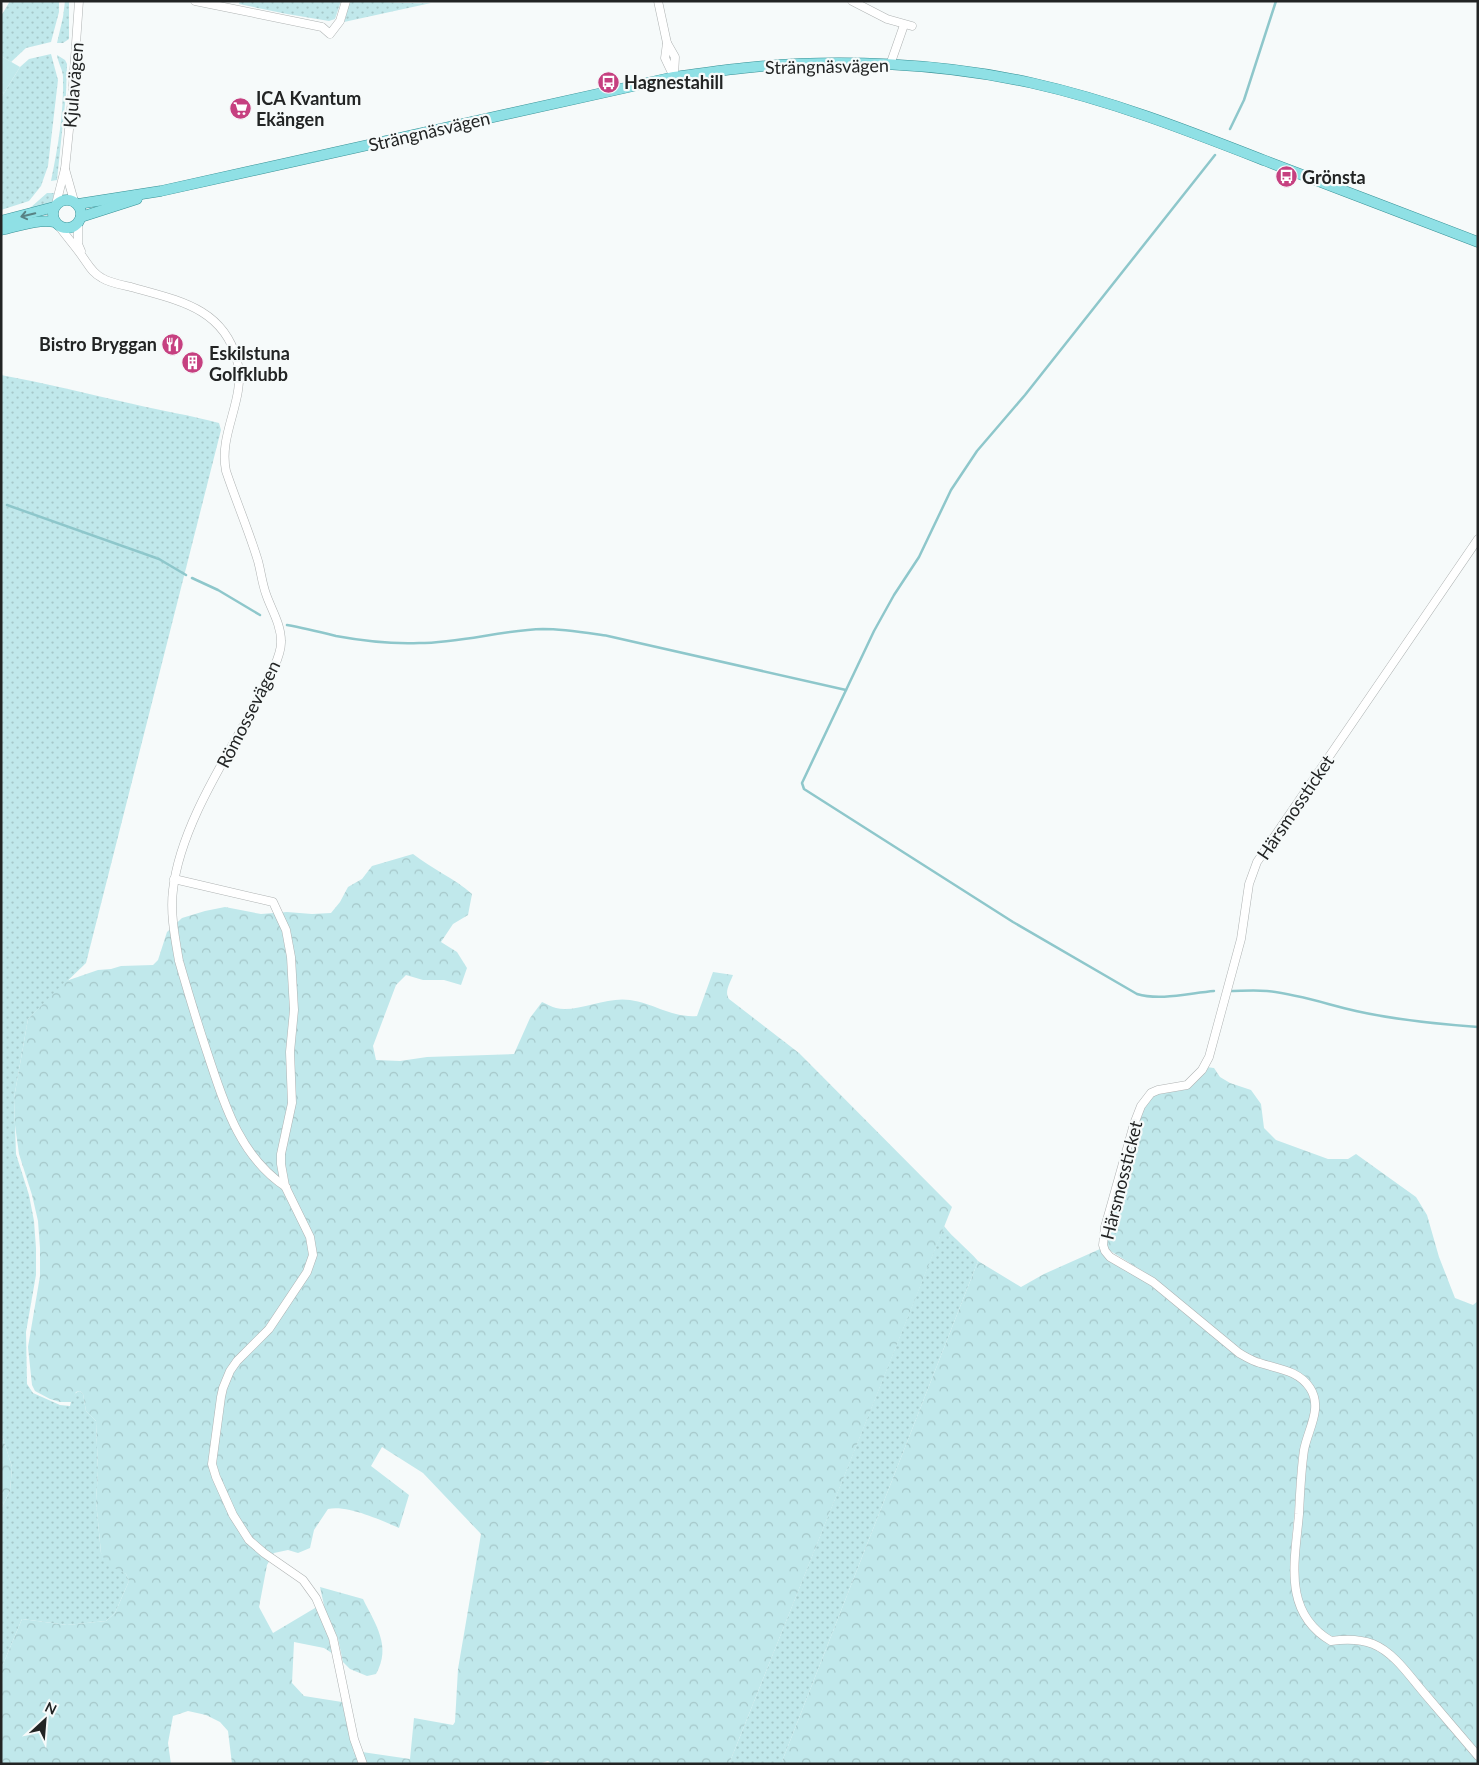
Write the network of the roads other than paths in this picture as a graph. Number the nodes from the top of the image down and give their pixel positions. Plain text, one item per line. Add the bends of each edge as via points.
1 (79, 1) edge
2 (196, 1) edge
3 (346, 1) edge
4 (658, 1) edge
5 (852, 1) edge
6 (890, 65) junction
7 (674, 77) junction
8 (65, 169) junction
9 (161, 191) junction
10 (76, 203) junction
11 (55, 206) junction
12 (79, 220) junction
13 (1, 221) edge
14 (57, 224) junction
15 (1, 230) edge
16 (1478, 242) edge
17 (82, 256) junction
18 (1478, 539) edge
19 (174, 879) junction
20 (286, 1187) junction
21 (1478, 1756) edge
22 (363, 1764) edge

1 - 8 street, Kjulavägen
2 - 3 street via 322,27 330,34 340,21
4 - 7 street via 667,43 675,57
5 - 6 street via 908,26
6 - 7 main road, Strängnäsvägen via 824,63 746,67
6 - 16 main road, Strängnäsvägen via 1031,82 1117,105
7 - 9 main road, Strängnäsvägen
8 - 10 street, Kjulavägen
8 - 11 street, Kjulavägen
9 - 10 main road, Strängnäsvägen
9 - 12 main road, Strängnäsvägen
10 - 11 main road via 67,199
10 - 12 main road via 81,213
11 -> 13 main road
11 - 14 main road via 52,214
12 - 14 main road via 71,228
12 - 17 street via 78,244
14 - 15 main road via 46,221
14 - 17 street, Römossevägen
17 - 19 street, Römossevägen via 102,279 176,300 205,313 234,348 239,383 224,444 224,458 282,642 271,674 194,820
18 - 21 street, Härsmossticket via 1258,862 1249,884 1241,938 1209,1057 1202,1070 1187,1085 1158,1090 1141,1106 1105,1227 1103,1245 1110,1257 1153,1282 1239,1353 1293,1373 1309,1387 1314,1396 1315,1414 1303,1457 1294,1571 1301,1609 1316,1630 1331,1641 1360,1640 1387,1652
19 - 20 street, Römossevägen via 172,910 179,961 219,1089 229,1116 252,1156
19 - 20 street via 273,902 286,930 294,1010 290,1052 292,1103 281,1154
20 - 22 street via 310,1237 312,1263 269,1329 230,1371 223,1388 212,1464 233,1515 249,1540 303,1580 316,1598 333,1638 354,1739

